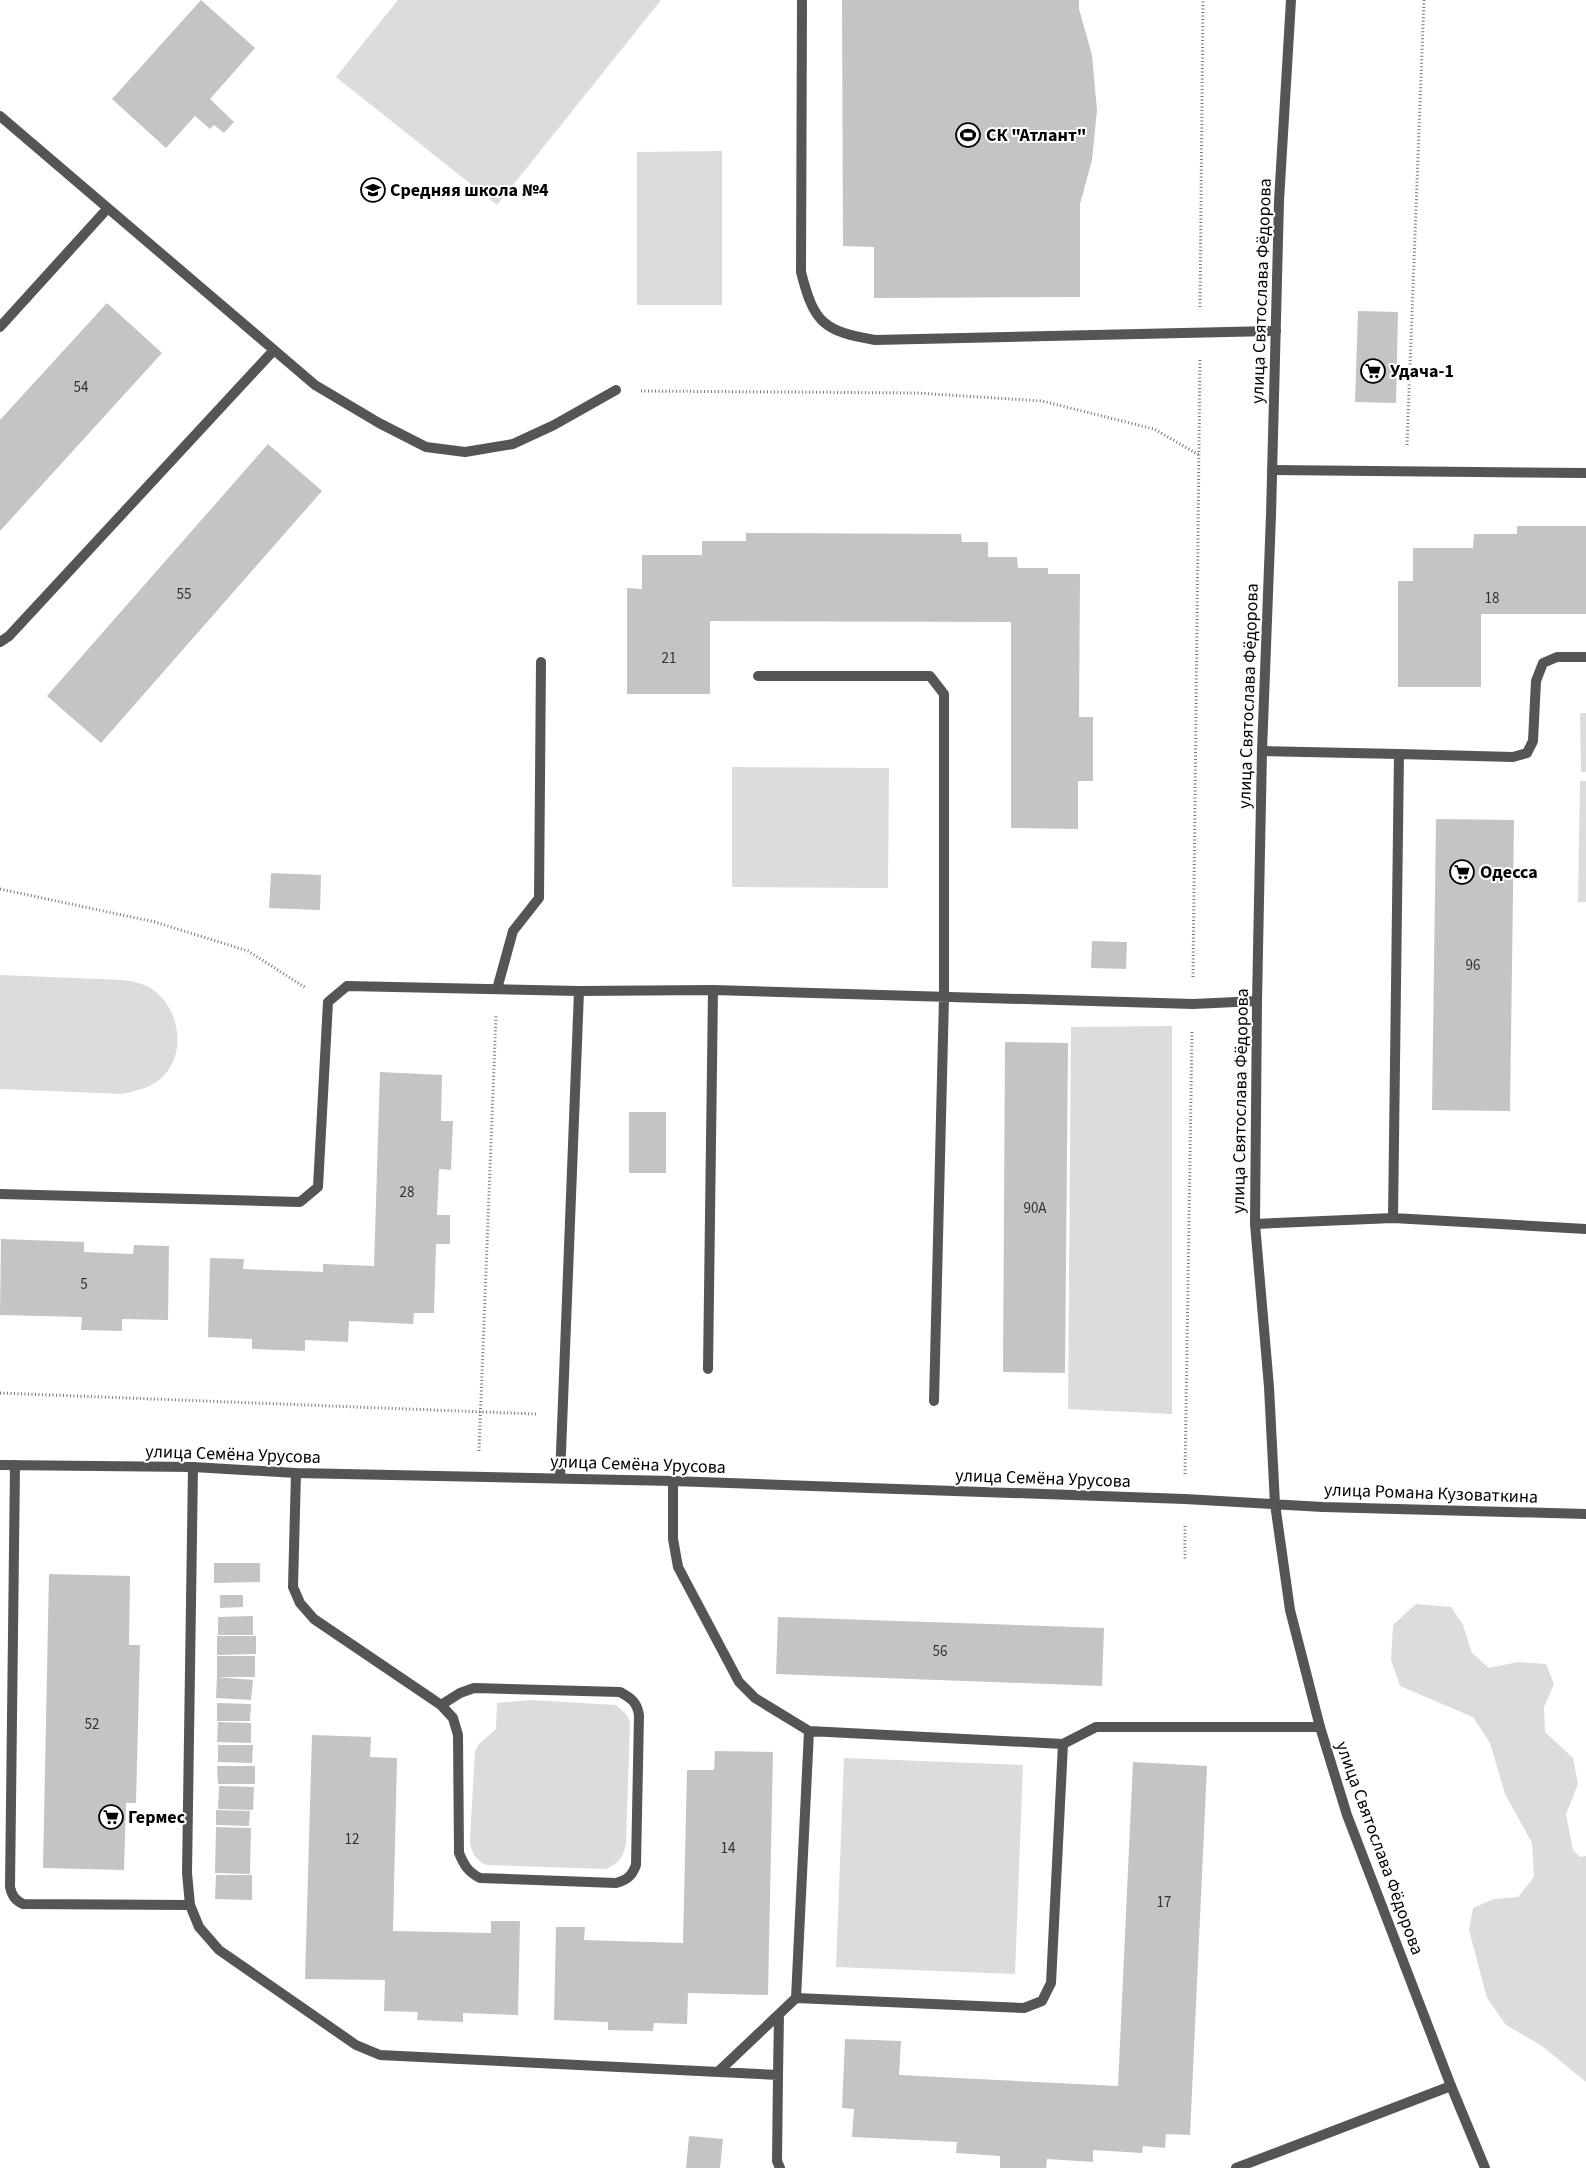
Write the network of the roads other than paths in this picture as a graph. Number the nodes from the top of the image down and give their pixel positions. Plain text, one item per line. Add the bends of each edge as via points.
1 (802, 0) edge
2 (1291, 0) edge
3 (0, 116) edge
4 (107, 209) junction
5 (0, 327) edge
6 (1276, 331) junction
7 (274, 350) junction
8 (616, 390) road end
9 (1272, 470) junction
10 (1586, 473) edge
11 (0, 642) edge
12 (1586, 657) edge
13 (541, 662) dead end
14 (758, 676) dead end
15 (1262, 751) junction
16 (1399, 754) junction
17 (496, 990) junction
18 (713, 990) junction
19 (579, 991) junction
20 (944, 997) junction
21 (1257, 1001) junction
22 (0, 1194) edge
23 (1393, 1218) junction
24 (1255, 1224) junction
25 (1586, 1229) edge
26 (708, 1369) dead end
27 (934, 1401) dead end
28 (0, 1465) edge
29 (15, 1465) junction
30 (193, 1467) junction
31 (296, 1473) junction
32 (560, 1478) junction
33 (672, 1481) junction
34 (1275, 1504) junction
35 (1586, 1514) edge
36 (441, 1705) junction
37 (1320, 1728) junction
38 (809, 1731) junction
39 (1063, 1744) junction
40 (190, 1905) junction
41 (796, 1998) junction
42 (779, 2014) junction
43 (719, 2071) junction
44 (778, 2075) junction
45 (1450, 2086) junction
46 (780, 2168) edge
47 (1236, 2168) edge
48 (1485, 2168) edge

1 - 6 street via 801,272 808,302 826,325 846,335 875,340
2 - 6 street, улица Святослава Фёдорова via 1279,201
3 - 4 street
4 - 5 street
4 - 7 street
6 - 9 street, улица Святослава Фёдорова
7 - 8 street via 315,385 379,424 426,447 455,451 513,444
7 - 11 street
9 - 10 street
9 - 15 street, улица Святослава Фёдорова
12 - 16 street via 1557,657 1543,663 1536,681 1533,741 1527,753 1513,757
13 - 17 street via 539,898 513,931
14 - 20 street via 930,676 944,694
15 - 16 street
15 - 21 street, улица Святослава Фёдорова
16 - 23 street
17 - 19 street
17 - 22 street via 347,986 328,1002 318,1187 300,1202
18 - 19 street
18 - 20 street
18 - 26 street
19 - 32 street
20 - 21 street via 1193,1004
20 - 27 street
21 - 24 street, улица Святослава Фёдорова
23 - 24 street
23 - 25 street
24 - 34 street, улица Святослава Фёдорова
28 - 29 street, улица Семёна Урусова
29 - 30 street, улица Семёна Урусова
29 - 40 street via 12,1895 24,1904
30 - 31 street, улица Семёна Урусова
30 - 40 street via 187,1873
31 - 32 street, улица Семёна Урусова
31 - 36 street via 294,1587 300,1603 314,1619
32 - 33 street, улица Семёна Урусова
33 - 34 street, улица Семёна Урусова
33 - 38 street via 673,1539 678,1566 739,1682 755,1698
34 - 35 street, улица Романа Кузоваткина
34 - 37 street, улица Святослава Фёдорова via 1290,1610
36 - 36 street via 453,1718 458,1734 458,1853 472,1874 480,1878 616,1883 632,1874 636,1865 639,1715 637,1705 630,1697 620,1692 474,1688
37 - 39 street via 1096,1727
37 - 45 street, улица Святослава Фёдорова via 1347,1815
38 - 39 street
38 - 41 street
39 - 41 street via 1051,1983 1042,2001 1024,2008
40 - 43 street via 200,1927 218,1950 356,2045 380,2055
41 - 42 street
42 - 43 street
42 - 44 street
43 - 44 street
44 - 46 street via 777,2161
45 - 47 street
45 - 48 street, улица Святослава Фёдорова

